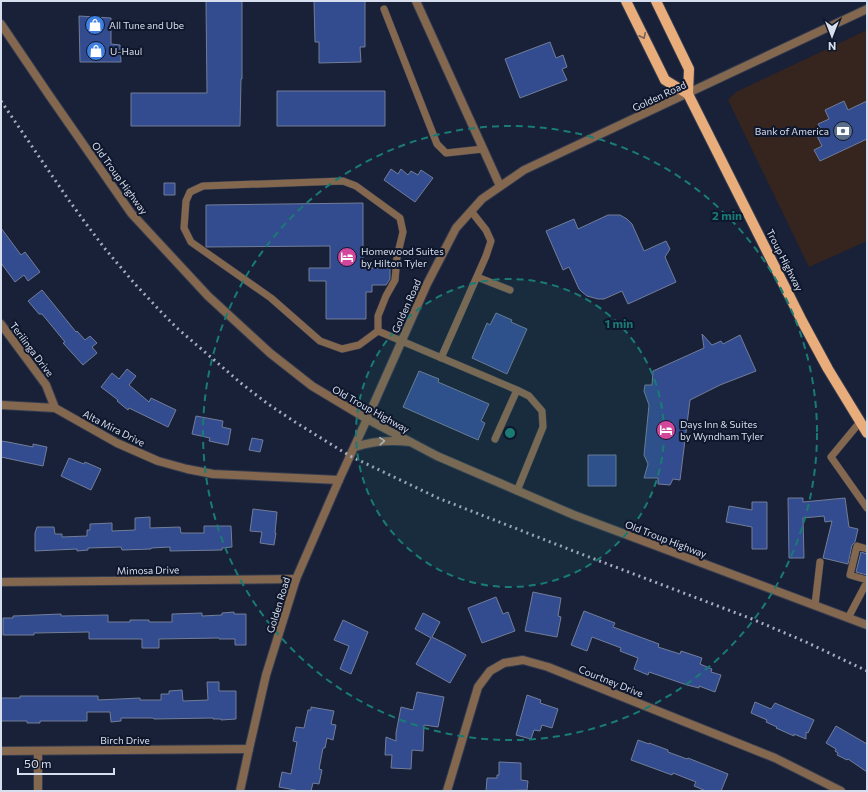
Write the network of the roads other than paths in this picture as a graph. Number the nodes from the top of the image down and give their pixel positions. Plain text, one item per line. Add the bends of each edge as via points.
1 (416, 1) edge
2 (626, 1) edge
3 (656, 1) edge
4 (867, 9) edge
5 (384, 10) dead end
6 (1, 24) edge
7 (688, 94) junction
8 (483, 149) junction
9 (500, 186) junction
10 (471, 211) junction
11 (477, 277) junction
12 (510, 290) dead end
13 (1, 324) edge
14 (378, 330) junction
15 (402, 340) junction
16 (441, 358) junction
17 (517, 390) junction
18 (1, 406) edge
19 (55, 408) junction
20 (367, 420) junction
21 (860, 422) junction
22 (867, 433) edge
23 (495, 439) dead end
24 (410, 442) junction
25 (355, 446) junction
26 (339, 480) junction
27 (517, 491) junction
28 (867, 508) edge
29 (867, 549) edge
30 (820, 562) dead end
31 (296, 579) junction
32 (867, 581) edge
33 (1, 582) edge
34 (815, 606) junction
35 (848, 618) junction
36 (867, 625) edge
37 (249, 749) junction
38 (1, 751) edge
39 (38, 751) junction
40 (834, 790) edge
41 (38, 791) edge
42 (240, 791) edge
43 (447, 791) edge

1 - 8 street
2 -> 7 main road via 665,80
3 - 7 main road, Troup Highway via 689,69
4 - 7 street, Golden Road
5 - 8 lane via 437,144 446,153
6 - 20 street, Old Troup Highway via 132,213 208,296 270,353 312,386
7 - 9 street, Golden Road via 524,170
7 - 21 main road, Troup Highway via 806,328
8 - 9 street
9 - 10 street, Golden Road
10 - 11 lane via 491,241
10 - 15 street, Golden Road via 456,228 426,284
11 - 12 lane
11 - 16 lane
13 - 19 street, Terilinga Drive via 46,385
14 - 14 lane via 359,345 342,349 320,341 271,298 191,242 184,228 186,201 190,192 203,186 343,181 356,186 400,218 403,232 395,280 378,316
14 - 15 lane
15 - 16 lane
15 - 20 street, Golden Road
16 - 17 lane
17 - 23 lane
17 - 27 lane via 529,396 542,410 542,427
18 - 19 street, Alta Mira Drive
19 - 26 street, Alta Mira Drive via 117,443 158,461 187,469 213,474
20 - 24 street, Old Troup Highway
20 - 25 street, Golden Road
21 - 22 main road, Troup Highway
21 - 28 lane via 831,456
25 -> 24 street via 385,441
24 - 27 street, Old Troup Highway
25 - 26 street, Golden Road
26 - 31 street, Golden Road
27 - 34 street, Old Troup Highway
29 - 32 lane via 858,546 850,575
30 - 34 lane
31 - 33 street, Mimosa Drive
31 - 37 street, Golden Road via 266,675
32 - 35 lane
34 - 35 street, Old Troup Highway
35 - 36 street, Old Troup Highway
37 - 39 street, Birch Drive
37 - 42 street, Golden Road
38 - 39 street, Birch Drive
39 - 41 street
40 - 43 street, Courtney Drive via 775,758 548,667 523,660 504,663 490,671 478,687

